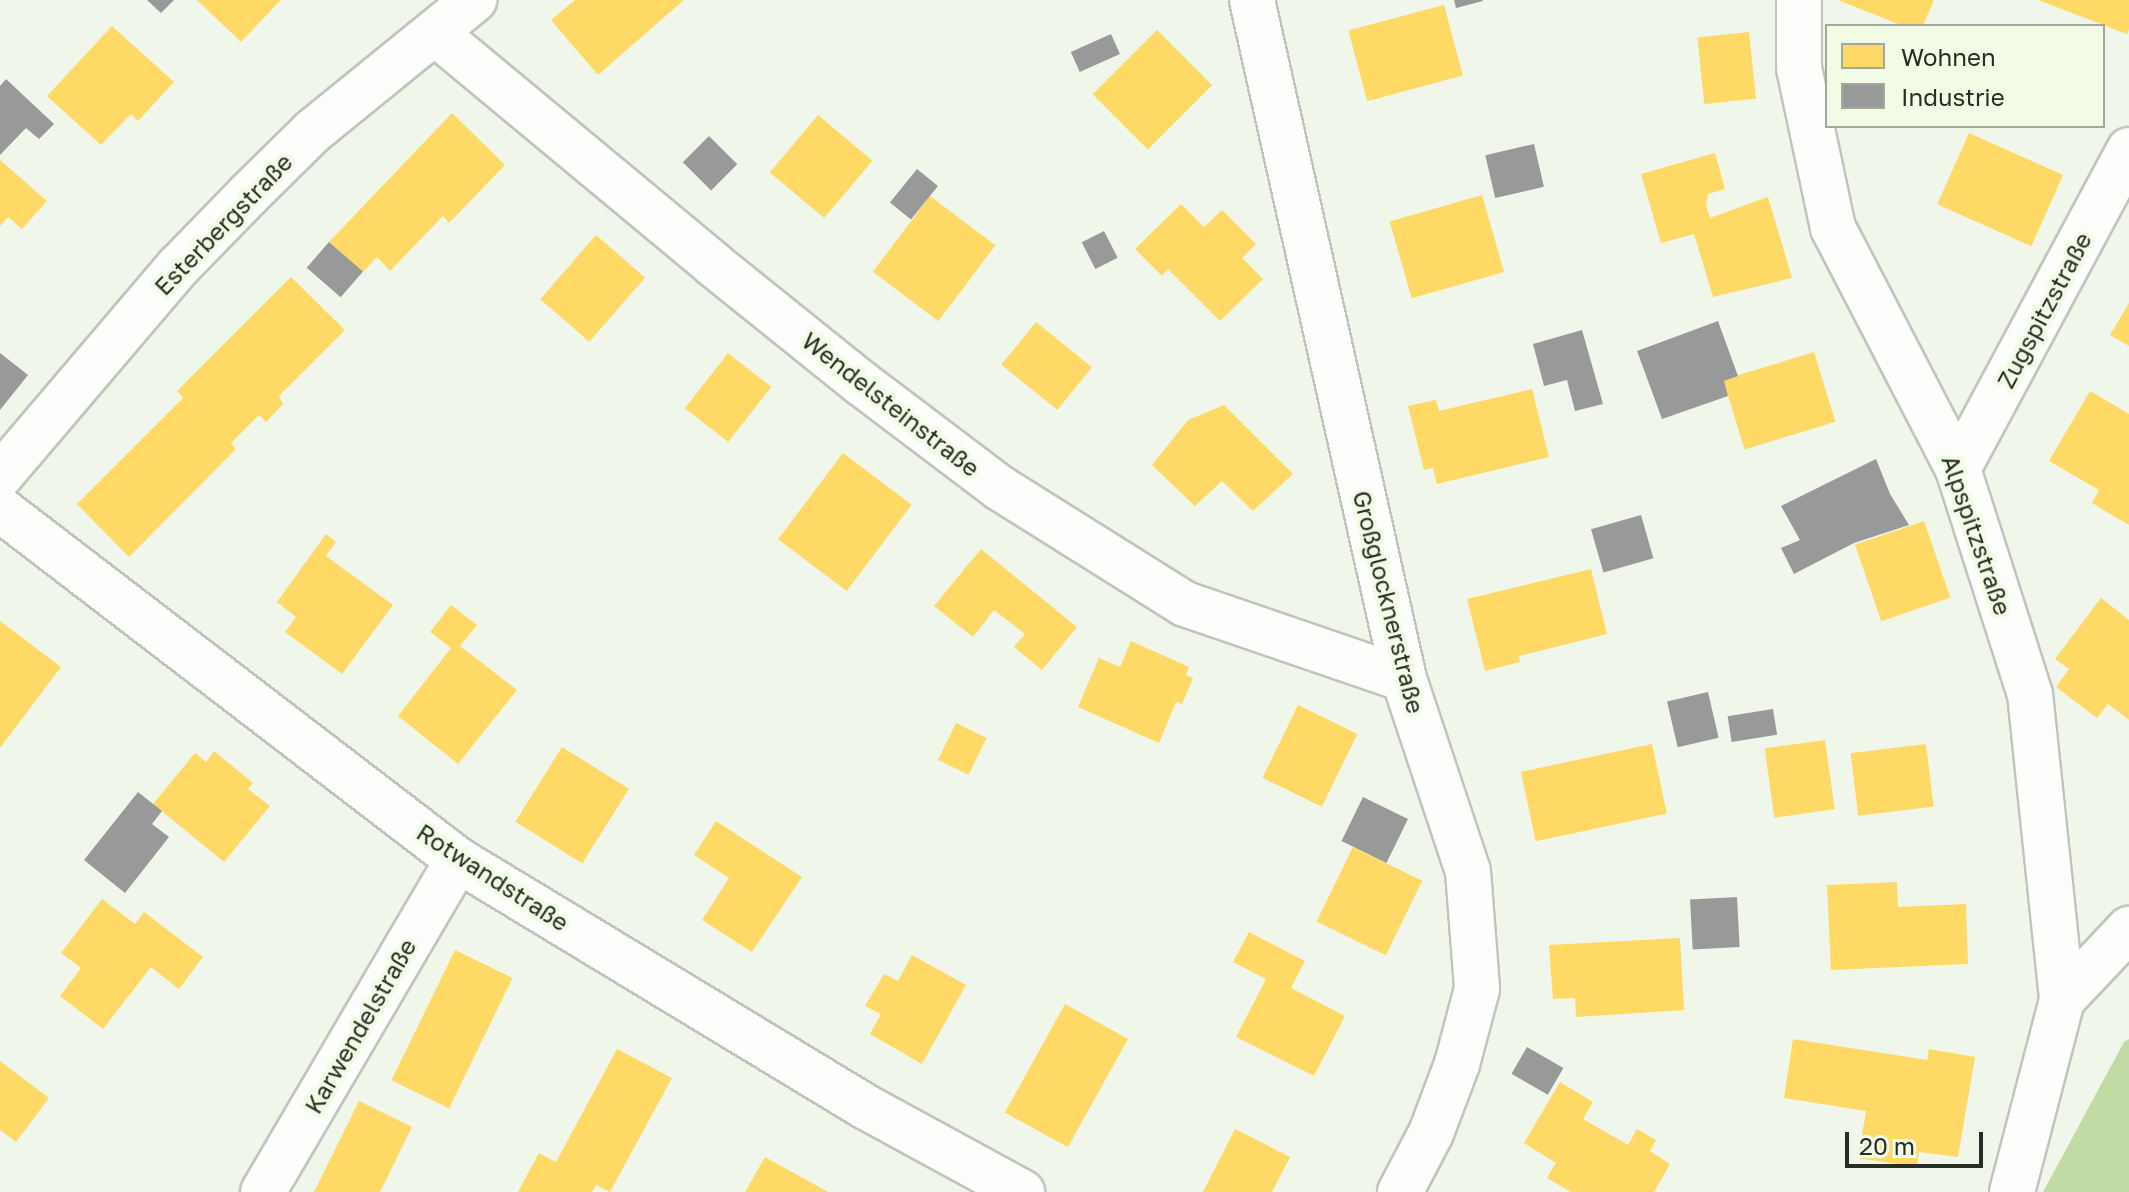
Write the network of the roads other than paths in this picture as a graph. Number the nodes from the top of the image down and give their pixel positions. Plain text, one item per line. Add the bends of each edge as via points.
1 (474, 0) edge
2 (1252, 0) edge
3 (1799, 0) edge
4 (435, 33) junction
5 (2129, 150) edge
6 (1958, 469) junction
7 (0, 476) edge
8 (0, 509) edge
9 (1404, 679) junction
10 (458, 860) junction
11 (2129, 929) edge
12 (2062, 1000) junction
13 (263, 1192) edge
14 (1022, 1192) edge
15 (1400, 1192) edge
16 (2012, 1192) edge

1 - 4 street, Esterbergstraße
2 - 9 street, Großglocknerstraße
3 - 6 street, Alpspitzstraße via 1799,68 1833,228
4 - 7 street, Esterbergstraße via 313,131 248,195 178,267
4 - 9 street, Wendelsteinstraße via 714,265 1000,488 1185,604
5 - 6 street, Zugspitzstraße
6 - 12 street, Alpspitzstraße via 2034,715
8 - 10 street, Rotwandstraße
9 - 15 street, Großglocknerstraße via 1468,871 1477,989 1452,1078
10 - 13 street, Karwendelstraße
10 - 14 street, Rotwandstraße via 866,1107
11 - 12 street
12 - 16 street

